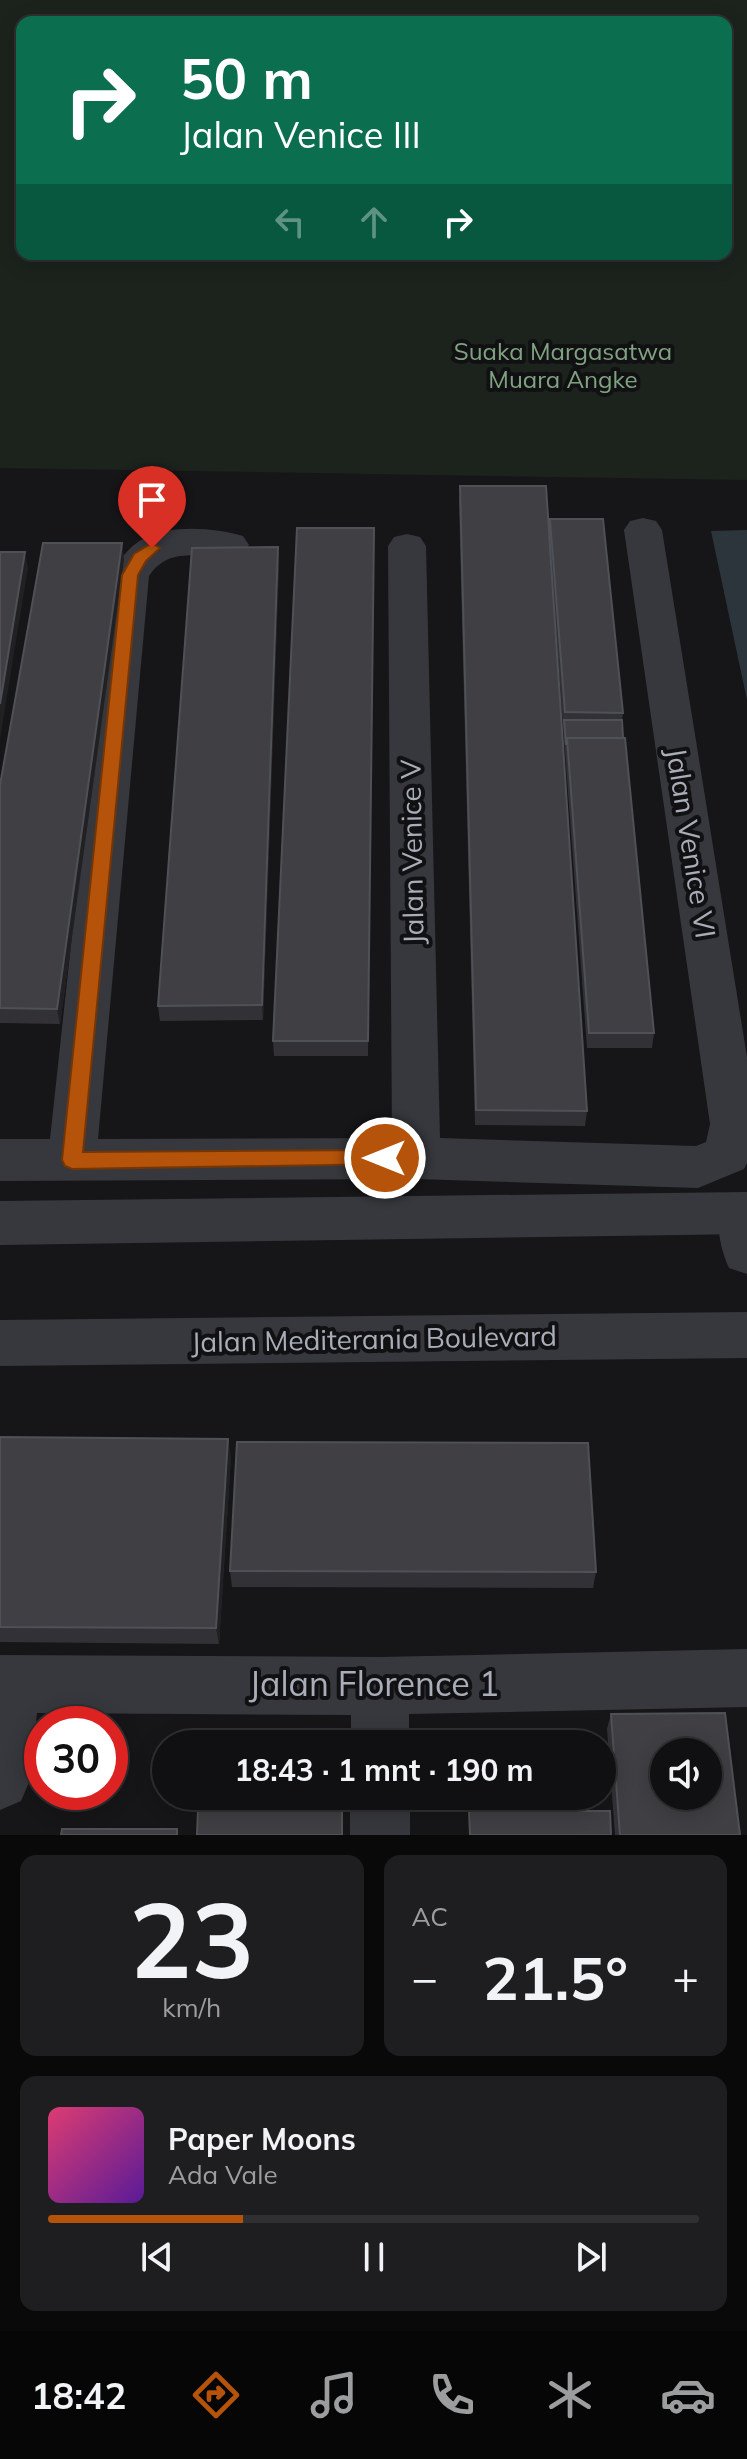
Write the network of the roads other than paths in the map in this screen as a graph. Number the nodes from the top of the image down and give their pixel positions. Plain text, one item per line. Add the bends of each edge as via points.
1 (643, 530) dead end
2 (230, 545) edge
3 (407, 546) dead end
4 (416, 1158) junction
5 (0, 1160) edge
6 (72, 1160) junction
7 (0, 1223) edge
8 (745, 1226) edge
9 (747, 1335) edge
10 (0, 1343) edge
11 (747, 1678) edge
12 (6, 1684) edge
13 (380, 1686) junction
14 (380, 1730) edge
15 (0, 1780) edge
16 (380, 1810) edge
17 (380, 1835) edge

1 - 4 street, Jalan Venice VI via 734,1124 727,1155 698,1167
2 - 6 street via 175,543 152,548 130,575
3 - 4 street, Jalan Venice V
4 - 6 street
5 - 6 street
7 - 8 street
9 - 10 street, Jalan Mediterania Boulevard
11 - 13 street, Jalan Florence 1
12 - 13 street, Jalan Florence 1
12 - 15 street
13 - 14 street
16 - 17 street

